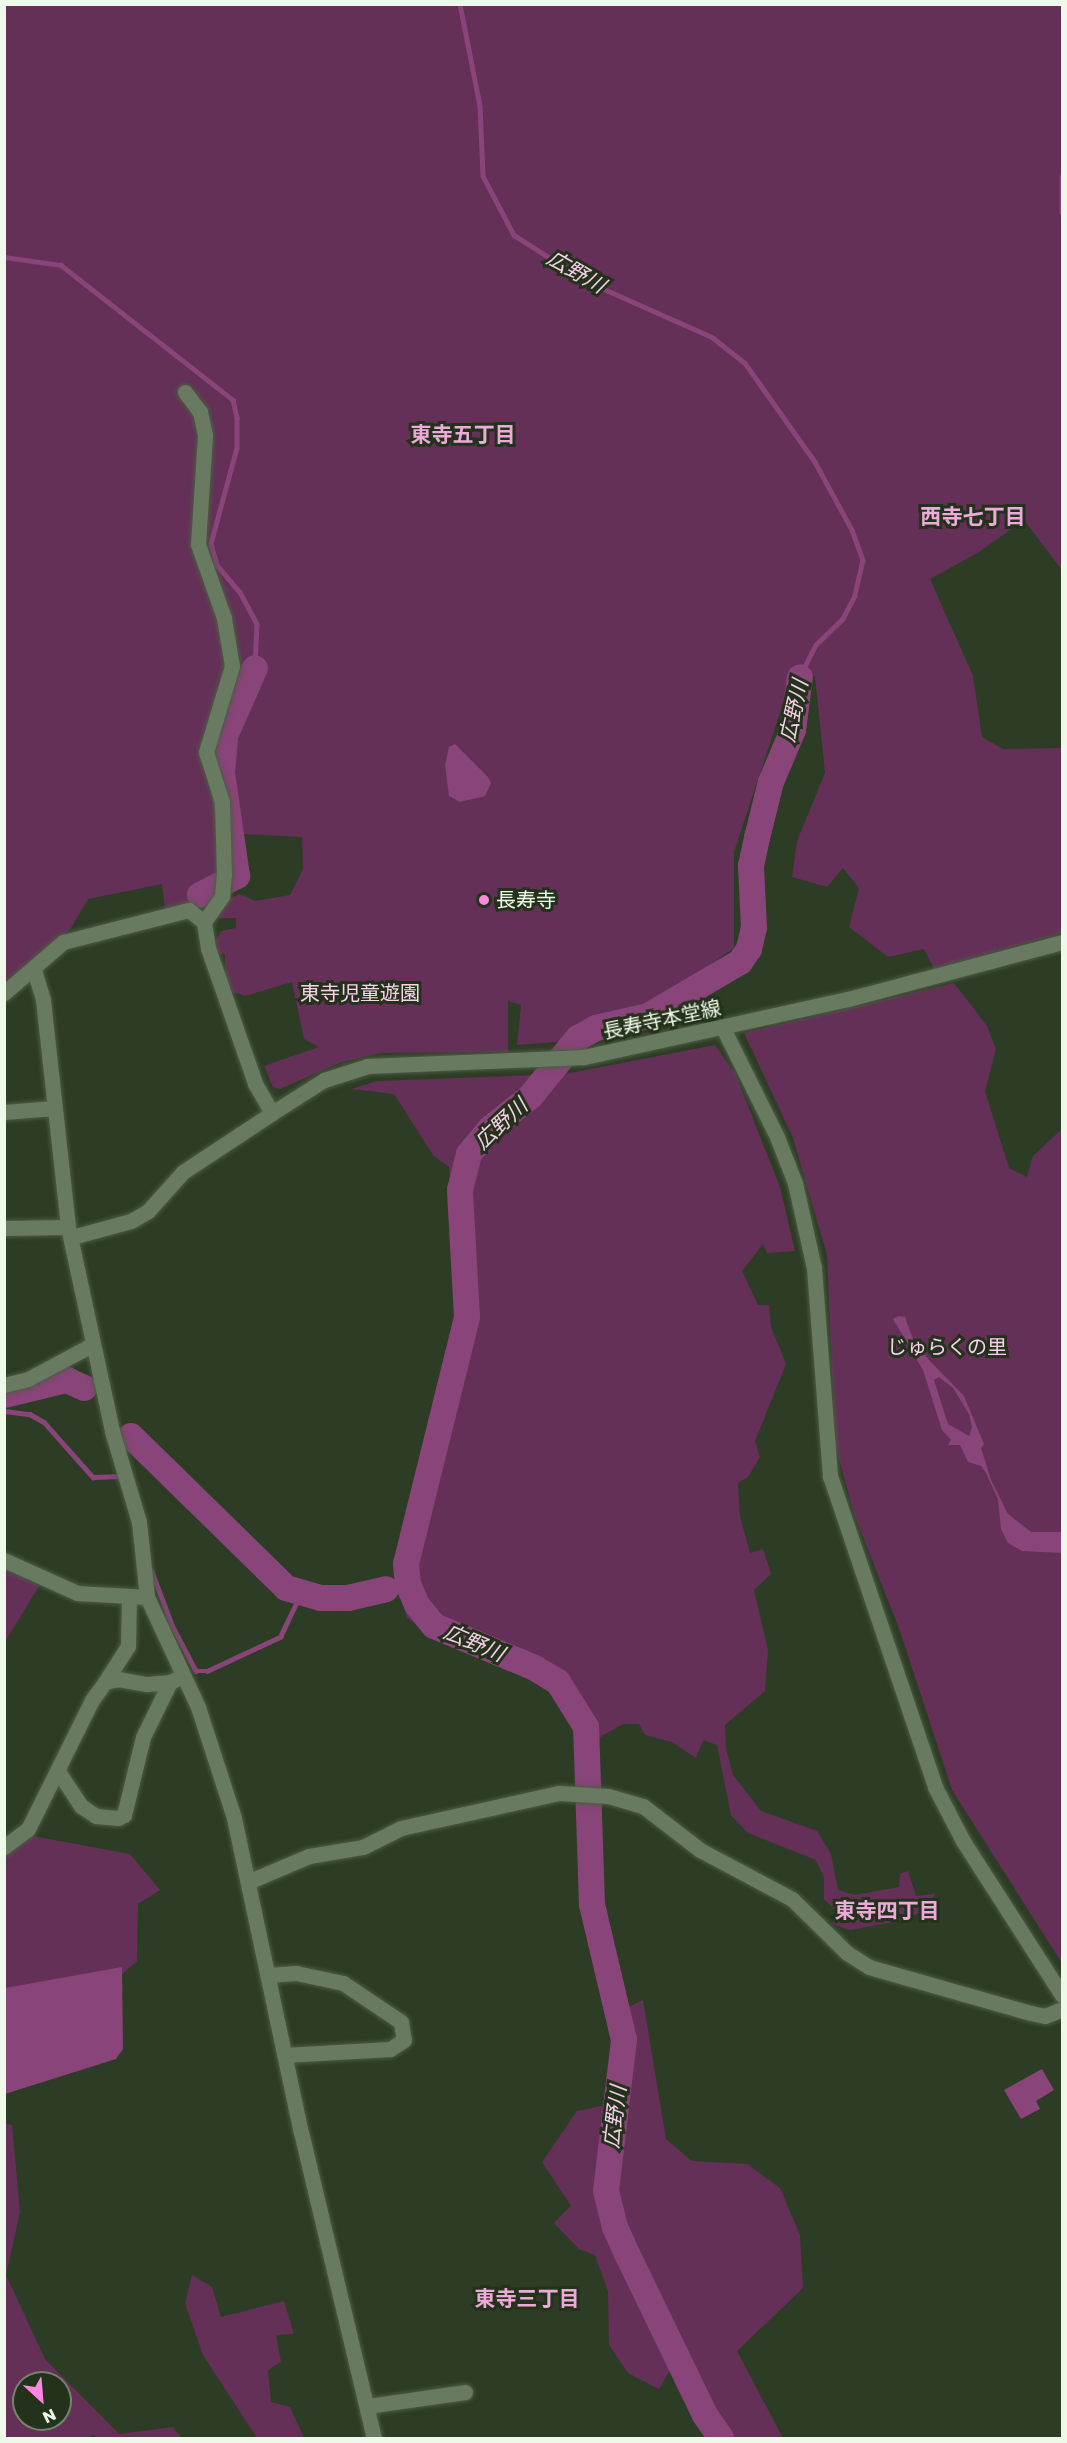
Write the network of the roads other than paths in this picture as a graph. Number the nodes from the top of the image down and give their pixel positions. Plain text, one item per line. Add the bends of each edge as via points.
1 (184, 392) dead end
2 (204, 922) junction
3 (1062, 942) edge
4 (34, 970) junction
5 (4, 993) edge
6 (723, 1028) junction
7 (54, 1108) junction
8 (4, 1112) edge
9 (272, 1113) junction
10 (4, 1228) edge
11 (70, 1232) junction
12 (92, 1345) junction
13 (4, 1385) edge
14 (4, 1560) edge
15 (147, 1597) junction
16 (129, 1598) junction
17 (176, 1679) junction
18 (105, 1682) junction
19 (58, 1771) junction
20 (4, 1847) edge
21 (250, 1881) junction
22 (268, 1975) junction
23 (1062, 1995) edge
24 (1062, 2009) edge
25 (284, 2055) junction
26 (465, 2392) dead end
27 (367, 2406) junction
28 (374, 2439) edge

1 - 2 street via 200,412 205,435 198,544 224,618 232,666 206,752 222,802 224,875 222,896
2 - 4 street via 189,910 89,933 63,942
2 - 9 street via 208,948 255,1083
3 - 6 street, 長寿寺本堂線
4 - 5 street
4 - 7 street via 43,1000
6 - 9 street, 長寿寺本堂線 via 584,1057 368,1066 324,1080
6 - 23 street via 777,1137 795,1184 814,1268 830,1476 935,1787 963,1841
7 - 8 street
7 - 11 street
9 - 11 street, 長寿寺本堂線 via 183,1173 148,1211 131,1221
10 - 11 street, 長寿寺本堂線
11 - 12 street
12 - 13 street via 28,1379
12 - 15 street via 139,1522
14 - 16 street via 77,1593
15 - 16 street
15 - 17 street
16 - 18 street via 128,1646
17 - 18 street
17 - 19 street via 142,1737 124,1815 96,1816 81,1806
17 - 21 street via 214,1747
18 - 19 street via 92,1700
19 - 20 street via 28,1829
21 - 22 street
21 - 24 street via 309,1856 363,1847 401,1828 559,1793 609,1796 643,1806 700,1850 792,1899 847,1953 869,1967 1030,2013 1046,2016
22 - 25 street
22 - 25 street via 296,1973 343,1983 401,2022 404,2040 390,2049
25 - 27 street
26 - 27 street
27 - 28 street

